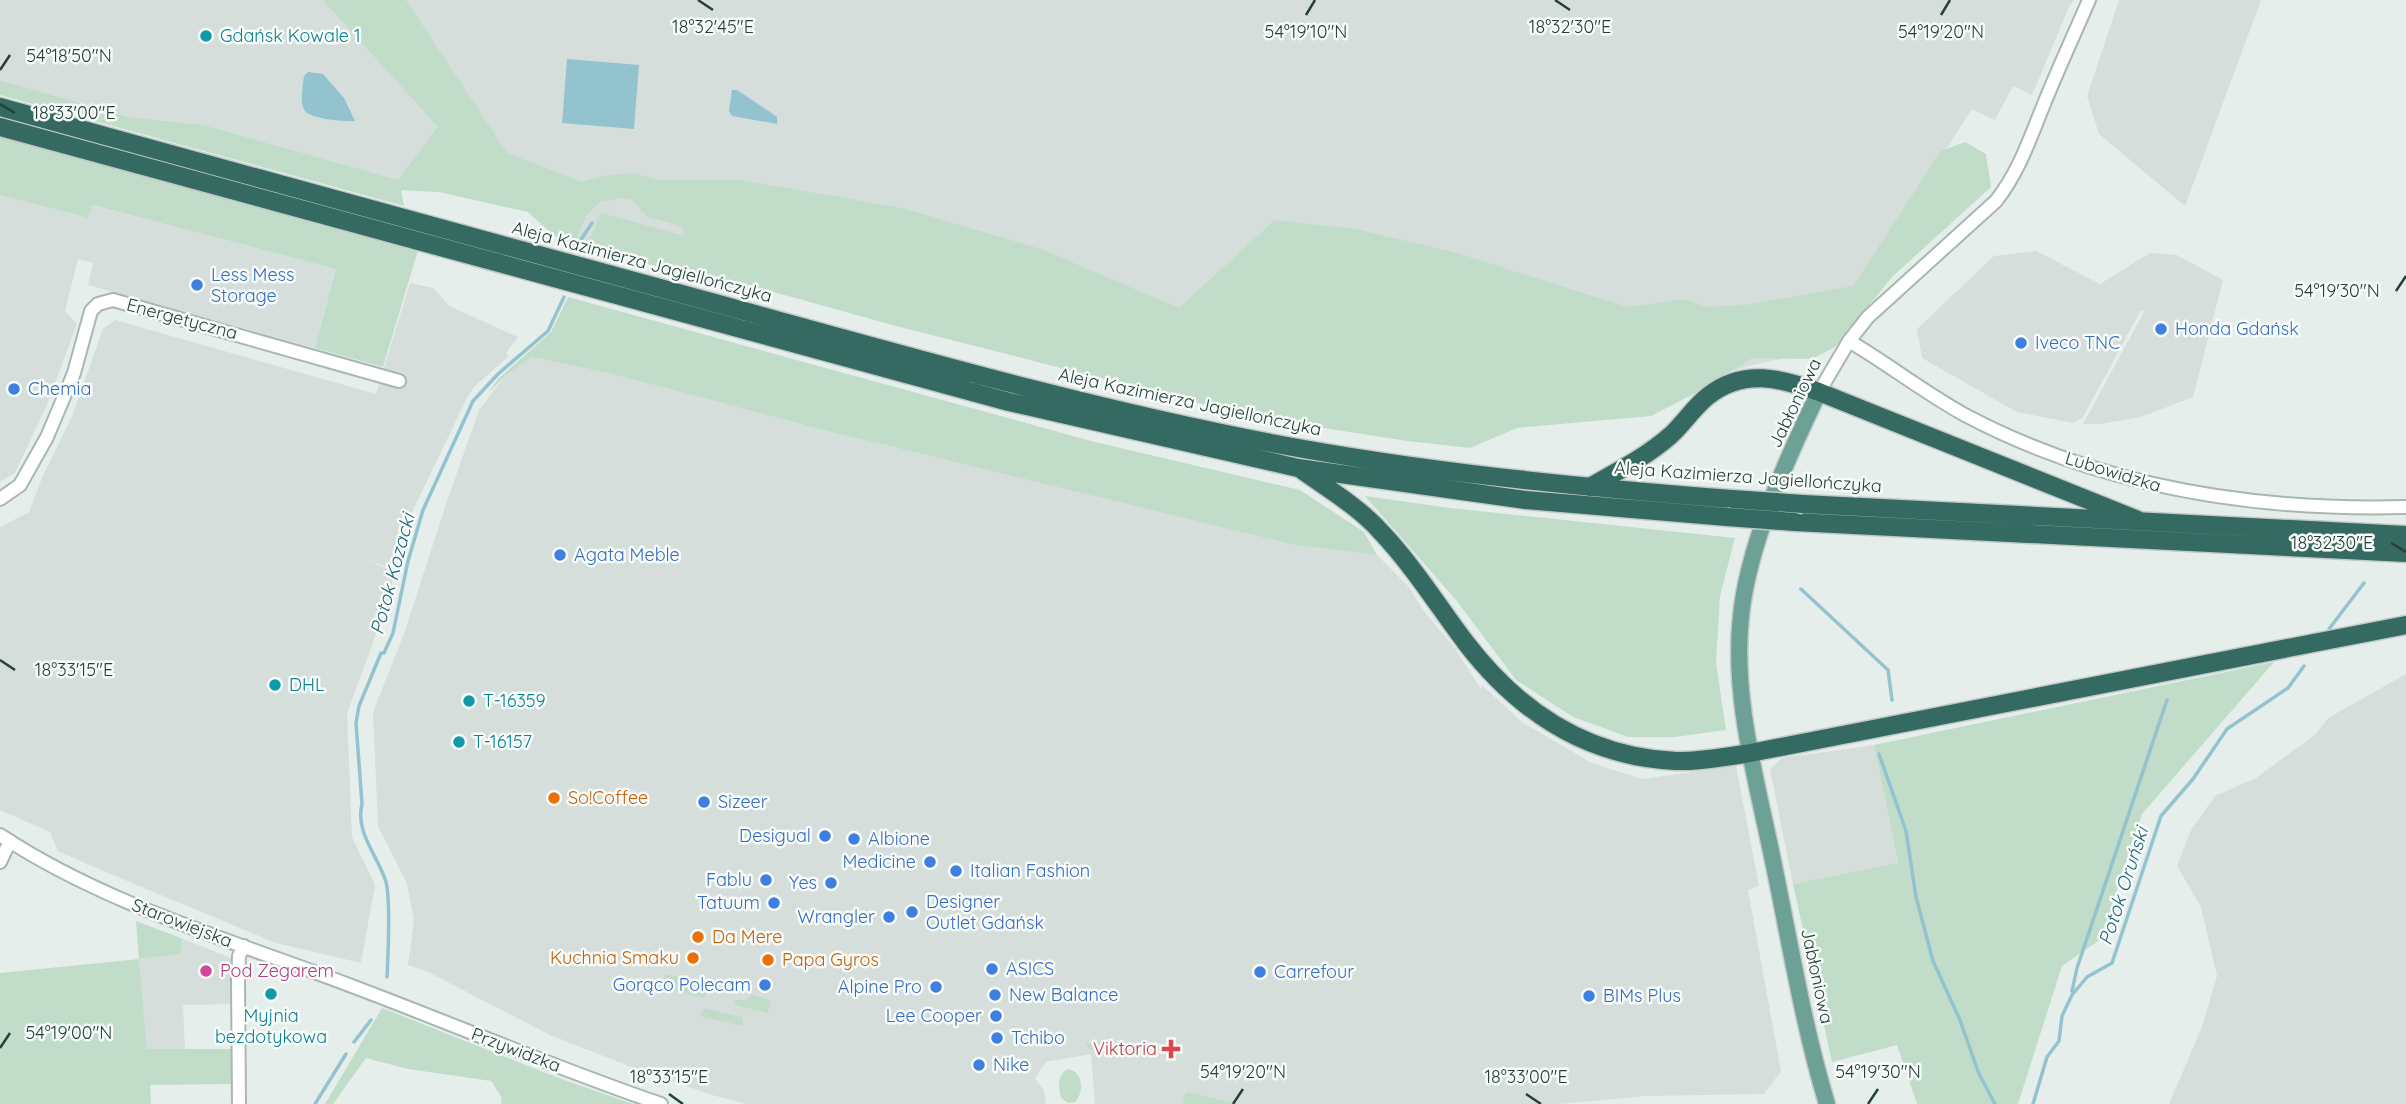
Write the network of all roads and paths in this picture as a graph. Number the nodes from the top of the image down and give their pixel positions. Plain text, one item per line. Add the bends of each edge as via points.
1 (2090, 0) edge
2 (0, 107) edge
3 (0, 127) edge
4 (1849, 341) junction
5 (398, 381) dead end
6 (1819, 392) junction
7 (1298, 468) junction
8 (1590, 487) junction
9 (0, 499) edge
10 (2406, 507) edge
11 (2138, 520) junction
12 (2406, 534) edge
13 (2406, 553) edge
14 (2406, 625) edge
15 (1751, 752) junction
16 (5, 838) edge
17 (0, 862) edge
18 (244, 946) junction
19 (372, 994) joint
20 (239, 1104) edge
21 (661, 1104) edge
22 (1827, 1104) edge

1 - 4 street, Jabłoniowa via 2008,186 1879,306
2 - 8 highway, Aleja Kazimierza Jagiellończyka via 1055,395 1272,443 1446,472
3 - 7 highway via 1009,402
4 - 6 street, Jabłoniowa
4 - 10 street, Lubowidzka via 1964,414 2032,445 2127,479 2251,500
5 - 9 street, Energetyczna via 113,300 99,304 91,311 74,373 47,438 20,485
6 - 8 highway via 1788,380 1763,377 1723,387 1647,455
6 - 11 highway
6 - 15 main road, Jabłoniowa via 1789,456 1758,541 1741,612 1741,700
7 - 13 highway, bridge via 1526,500 1727,517
7 - 15 highway via 1381,532 1496,680 1541,718 1584,741 1631,755 1676,761
8 - 11 highway, Aleja Kazimierza Jagiellończyka, bridge via 1804,504
11 - 12 highway, Aleja Kazimierza Jagiellończyka
14 - 15 highway
15 - 22 main road, Jabłoniowa via 1794,968
16 - 17 street
16 - 18 street, Starowiejska via 97,889
18 - 19 street, Starowiejska
18 - 20 street via 239,956
19 - 21 street, Przywidzka

